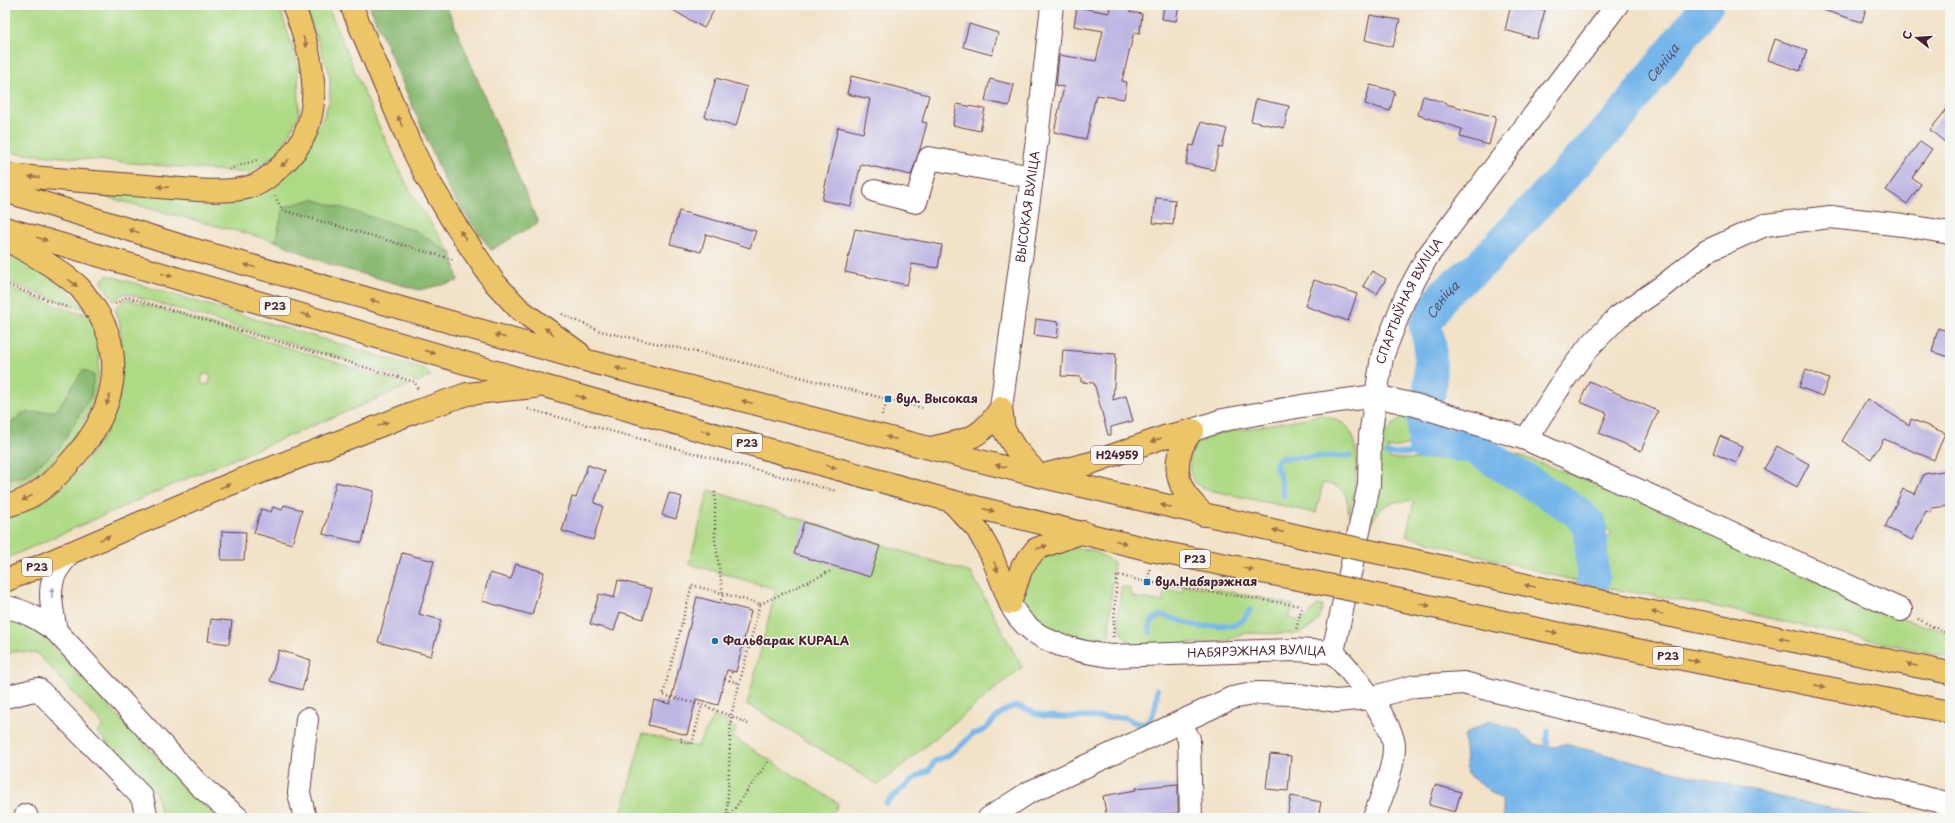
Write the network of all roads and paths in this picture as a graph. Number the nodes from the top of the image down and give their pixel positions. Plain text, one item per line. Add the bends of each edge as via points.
1 (292, 5) edge
2 (351, 5) edge
3 (1052, 5) edge
4 (1617, 5) edge
5 (228, 169) dead end
6 (5, 174) edge
7 (1032, 177) junction
8 (267, 179) junction
9 (5, 191) edge
10 (875, 191) dead end
11 (5, 228) edge
12 (1950, 233) edge
13 (5, 239) edge
14 (474, 251) junction
15 (5, 284) edge
16 (558, 312) dead end
17 (98, 313) junction
18 (592, 362) junction
19 (544, 386) junction
20 (1375, 396) junction
21 (425, 408) junction
22 (522, 408) dead end
23 (922, 408) dead end
24 (1001, 408) junction
25 (1193, 430) junction
26 (1526, 440) junction
27 (929, 448) junction
28 (1039, 476) junction
29 (716, 492) dead end
30 (837, 492) dead end
31 (951, 501) junction
32 (5, 506) edge
33 (1204, 515) junction
34 (1083, 532) junction
35 (70, 553) junction
36 (831, 571) dead end
37 (5, 582) edge
38 (723, 594) junction
39 (720, 603) dead end
40 (1010, 603) junction
41 (760, 604) junction
42 (5, 607) edge
43 (1901, 610) dead end
44 (56, 631) junction
45 (1295, 633) dead end
46 (1333, 652) junction
47 (1111, 656) junction
48 (732, 672) dead end
49 (1950, 673) edge
50 (725, 679) dead end
51 (729, 681) junction
52 (739, 683) junction
53 (5, 697) edge
54 (1370, 698) junction
55 (702, 705) junction
56 (1950, 712) edge
57 (732, 716) junction
58 (307, 719) dead end
59 (1180, 722) junction
60 (748, 724) dead end
61 (681, 738) dead end
62 (769, 760) dead end
63 (1950, 804) edge
64 (147, 818) edge
65 (238, 818) edge
66 (304, 818) edge
67 (727, 818) edge
68 (989, 818) edge
69 (1191, 818) edge
70 (1374, 818) edge

1 -> 8 highway via 312,61 312,114 304,138 290,158
14 -> 2 highway via 450,216 409,142
3 - 7 street, ВЫСОКАЯ ВУЛІЦА
4 - 20 street, СПАРТЫЎНАЯ ВУЛІЦА via 1427,257 1405,298 1382,357
5 - 8 path via 258,159
8 -> 6 highway via 252,186 205,190
7 - 10 street via 929,158 916,202
7 - 24 street, ВЫСОКАЯ ВУЛІЦА
8 - 14 path via 282,210 462,262
18 -> 9 highway via 185,247
11 -> 19 highway, Р23
12 - 26 street via 1830,217 1765,225 1707,251 1618,317 1588,348
13 -> 17 highway via 56,268 80,288
18 -> 14 highway via 519,309 494,282
15 - 17 path via 74,310
16 - 23 path via 600,331 737,361
17 - 21 path via 127,297 415,382
17 -> 32 highway via 107,329 113,358 111,390 104,413 87,442 62,472 38,492 16,504
27 -> 18 highway
19 - 21 highway, Р23 via 467,394
19 -> 31 highway, Р23
20 - 25 street, Н24959 via 1223,420
20 - 26 street via 1415,405
20 - 46 street, СПАРТЫЎНАЯ ВУЛІЦА via 1370,436 1369,485
35 -> 21 highway, Р23 via 228,485
22 - 30 path
24 - 27 highway via 989,425 974,438
24 - 28 highway via 1004,430 1015,448
25 -> 28 highway, Н24959 via 1091,463
25 - 33 highway via 1185,439 1177,456 1179,478 1185,494
26 - 43 street
28 -> 27 highway
33 -> 28 highway
29 - 38 path via 715,540
31 -> 34 highway, Р23
31 -> 40 highway via 977,528 991,554
49 -> 33 highway, bridge via 1599,601
40 -> 34 highway via 1022,567 1036,549
34 -> 56 highway, Р23, bridge via 1155,551
35 - 37 highway, Р23
44 -> 35 street via 51,588 55,573
36 - 41 path
38 - 39 path
38 - 41 path
38 - 55 path via 692,585 663,695
40 - 47 street, НАБЯРЭЖНАЯ ВУЛІЦА via 1015,614 1037,634 1051,642 1085,652
41 - 52 path
42 - 44 street via 33,615
44 - 65 street via 199,785
45 - 47 path via 1302,606 1117,575
46 - 47 street, НАБЯРЭЖНАЯ ВУЛІЦА via 1294,650
46 - 54 street, НАБЯРЭЖНАЯ ВУЛІЦА via 1355,676
48 - 51 path
50 - 51 path
51 - 52 path
52 - 57 path
53 - 64 street via 38,689 142,797
54 - 59 street via 1336,701 1292,694 1258,693 1232,698
54 - 63 street via 1415,686 1464,683
54 - 70 street, НАБЯРЭЖНАЯ ВУЛІЦА via 1392,733 1394,746
55 - 57 path
55 - 61 path via 692,744 680,741
57 - 60 path
57 - 67 path
58 - 66 street via 300,794
59 - 68 street via 1028,794
59 - 69 street via 1189,740
62 - 67 path

